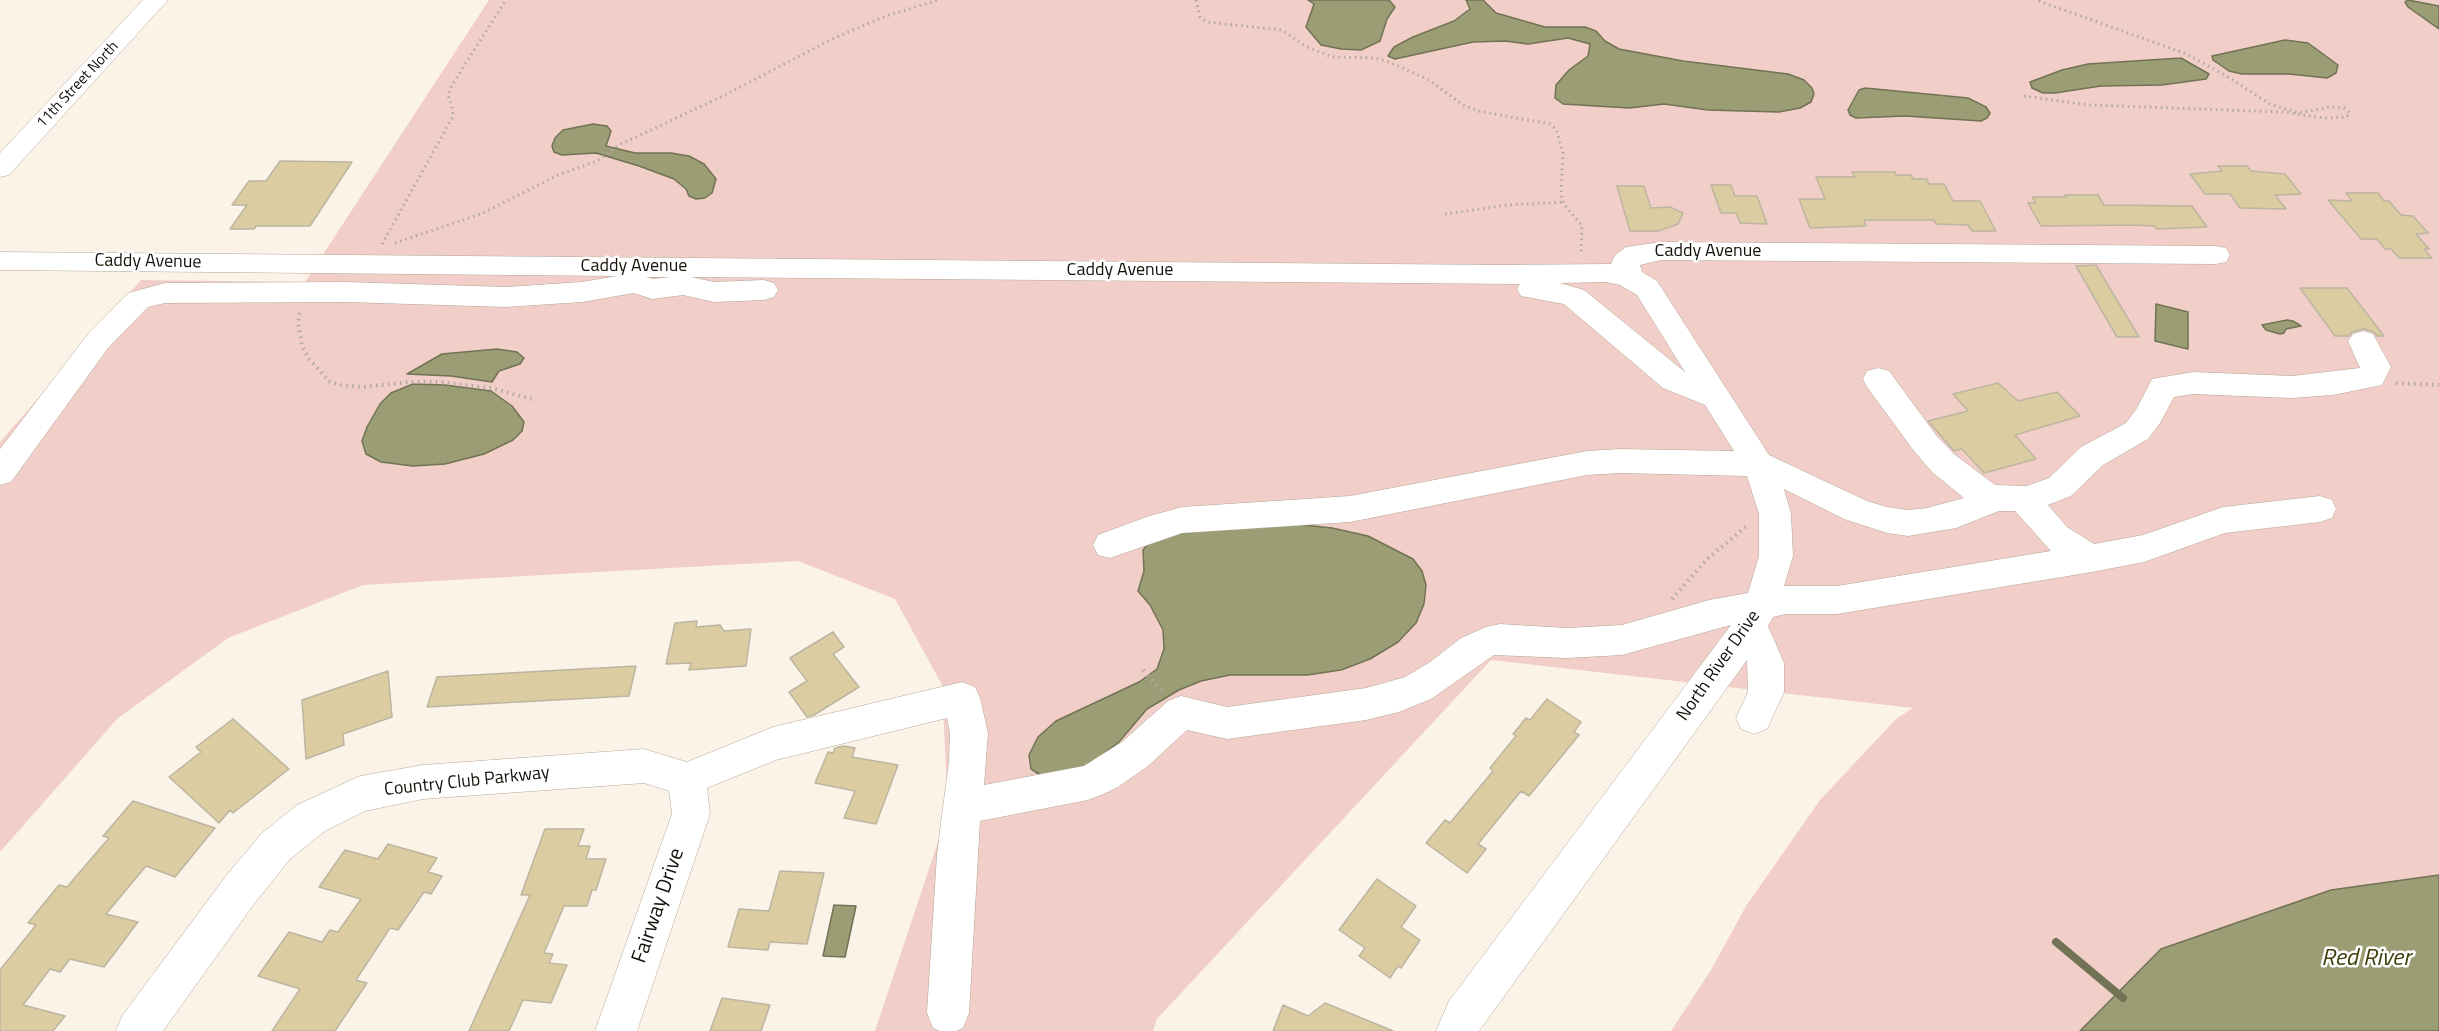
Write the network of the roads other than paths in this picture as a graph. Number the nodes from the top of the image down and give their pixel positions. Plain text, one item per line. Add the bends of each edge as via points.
1 (156, 0) edge
2 (0, 169) edge
3 (2216, 255) dead end
4 (0, 261) edge
5 (525, 267) junction
6 (1629, 278) junction
7 (764, 291) dead end
8 (506, 297) junction
9 (1440, 298) dead end
10 (2363, 341) dead end
11 (1878, 380) dead end
12 (1718, 397) junction
13 (1758, 464) junction
14 (0, 473) edge
15 (1991, 498) junction
16 (2024, 499) junction
17 (2320, 509) dead end
18 (1110, 545) dead end
19 (2092, 558) junction
20 (1756, 615) junction
21 (1754, 718) dead end
22 (687, 779) junction
23 (963, 807) junction
24 (948, 1013) dead end
25 (137, 1031) edge
26 (616, 1031) edge
27 (1457, 1031) edge

1 - 2 street, 11th Street North
3 - 6 street, Caddy Avenue via 1661,251 1635,254 1625,262
4 - 5 street, Caddy Avenue
5 - 6 street, Caddy Avenue via 1606,272
5 - 8 street
6 - 12 street, North River Drive via 1647,288
7 - 8 street via 714,292 683,285 652,289 635,283 582,292
8 - 14 street via 184,292 138,300 91,350
9 - 12 street via 1446,290 1459,288 1526,288 1568,294 1674,380
10 - 16 street via 2376,367 2371,377 2362,380 2292,387 2193,383 2163,387 2149,416 2137,430 2092,456 2060,487
11 - 15 street via 1943,463
12 - 13 street, North River Drive
13 - 15 street via 1856,510 1887,520 1927,522 1956,515
13 - 18 street via 1587,463 1350,509 1182,520
13 - 20 street, North River Drive via 1774,509 1776,556
15 - 16 street
16 - 19 street via 2055,536
17 - 19 street via 2223,520 2144,548
19 - 20 street via 1837,600 1786,600
20 - 21 street via 1766,663 1766,692
20 - 23 street via 1709,615 1622,640 1486,642 1418,688 1366,704 1227,723 1181,712 1135,754 1088,783
20 - 27 street, North River Drive via 1464,1016
22 - 23 street via 773,744 962,698 969,733
22 - 25 street, Country Club Parkway via 644,766 423,782 360,794 311,818 276,846
22 - 26 street, Fairway Drive via 692,814
23 - 24 street via 953,902

